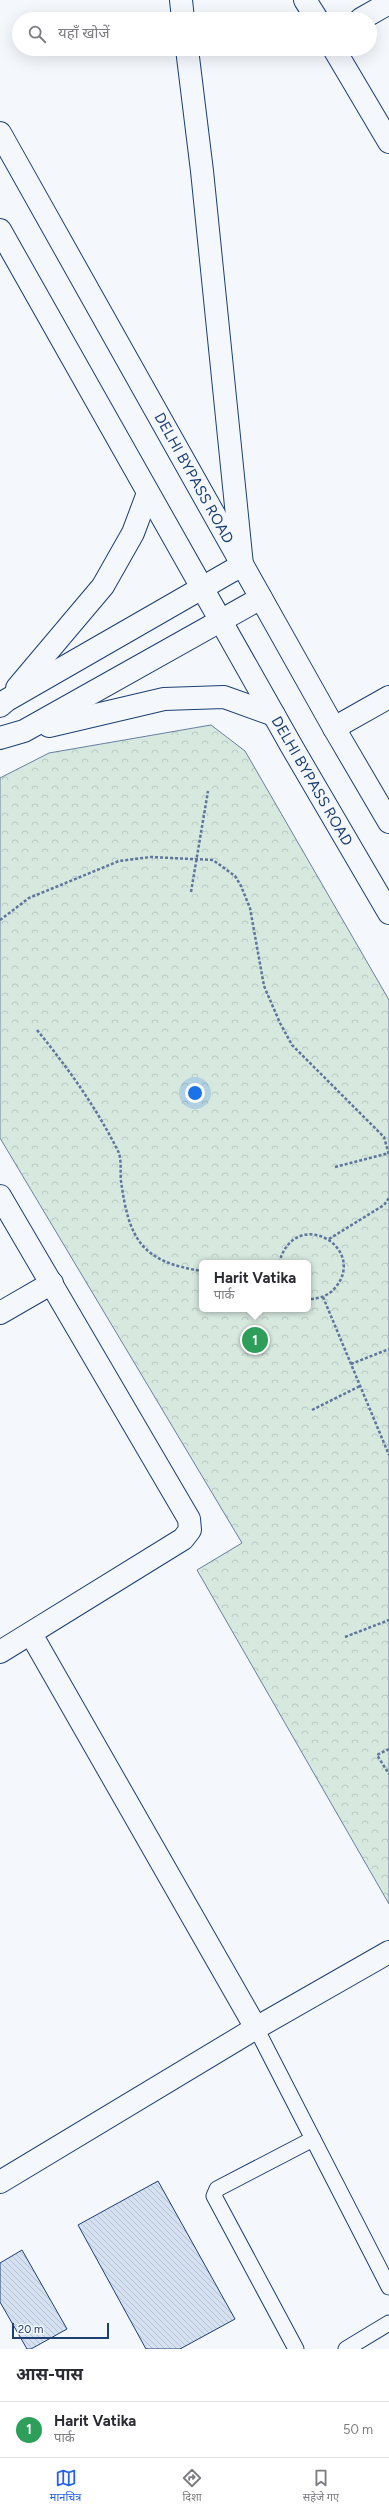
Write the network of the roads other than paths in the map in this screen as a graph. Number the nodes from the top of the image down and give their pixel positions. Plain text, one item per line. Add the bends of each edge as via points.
1 (181, 0) edge
2 (306, 0) edge
3 (389, 3) edge
4 (182, 12) edge
5 (313, 12) edge
6 (373, 12) edge
7 (188, 56) edge
8 (338, 56) edge
9 (0, 132) edge
10 (389, 142) edge
11 (3, 242) edge
12 (148, 493) junction
13 (242, 565) junction
14 (202, 588) junction
15 (261, 598) junction
16 (221, 621) junction
17 (389, 697) edge
18 (4, 703) edge
19 (274, 715) junction
20 (334, 728) junction
21 (24, 731) junction
22 (0, 738) edge
23 (389, 822) edge
24 (389, 913) edge
25 (0, 1196) edge
26 (52, 1283) junction
27 (0, 1313) edge
28 (31, 1634) junction
29 (0, 1652) edge
30 (389, 1952) edge
31 (256, 2028) junction
32 (313, 2139) junction
33 (0, 2182) edge
34 (389, 2287) edge
35 (389, 2323) edge
36 (296, 2349) edge
37 (346, 2349) edge

1 - 4 street
2 - 5 street
3 - 6 street
7 - 13 street
8 - 10 street
9 - 13 street, DELHI BYPASS ROAD
11 - 12 street, DELHI BYPASS ROAD
12 - 14 street, DELHI BYPASS ROAD
12 - 18 street via 133,533 103,586
13 - 14 street
13 - 15 street, DELHI BYPASS ROAD
14 - 16 street, DELHI BYPASS ROAD
14 - 18 street
15 - 16 street
15 - 20 street, DELHI BYPASS ROAD
16 - 19 street, DELHI BYPASS ROAD
16 - 21 street
17 - 20 street
19 - 21 street via 224,697 164,699
19 - 24 street, DELHI BYPASS ROAD
20 - 23 street, DELHI BYPASS ROAD
21 - 22 street
25 - 26 street
26 - 27 street
26 - 28 street via 189,1519 190,1530 183,1539
28 - 29 street
28 - 31 street
30 - 31 street
31 - 32 lane
31 - 33 street
32 - 34 lane
32 - 36 lane via 217,2190 214,2196
35 - 37 lane

